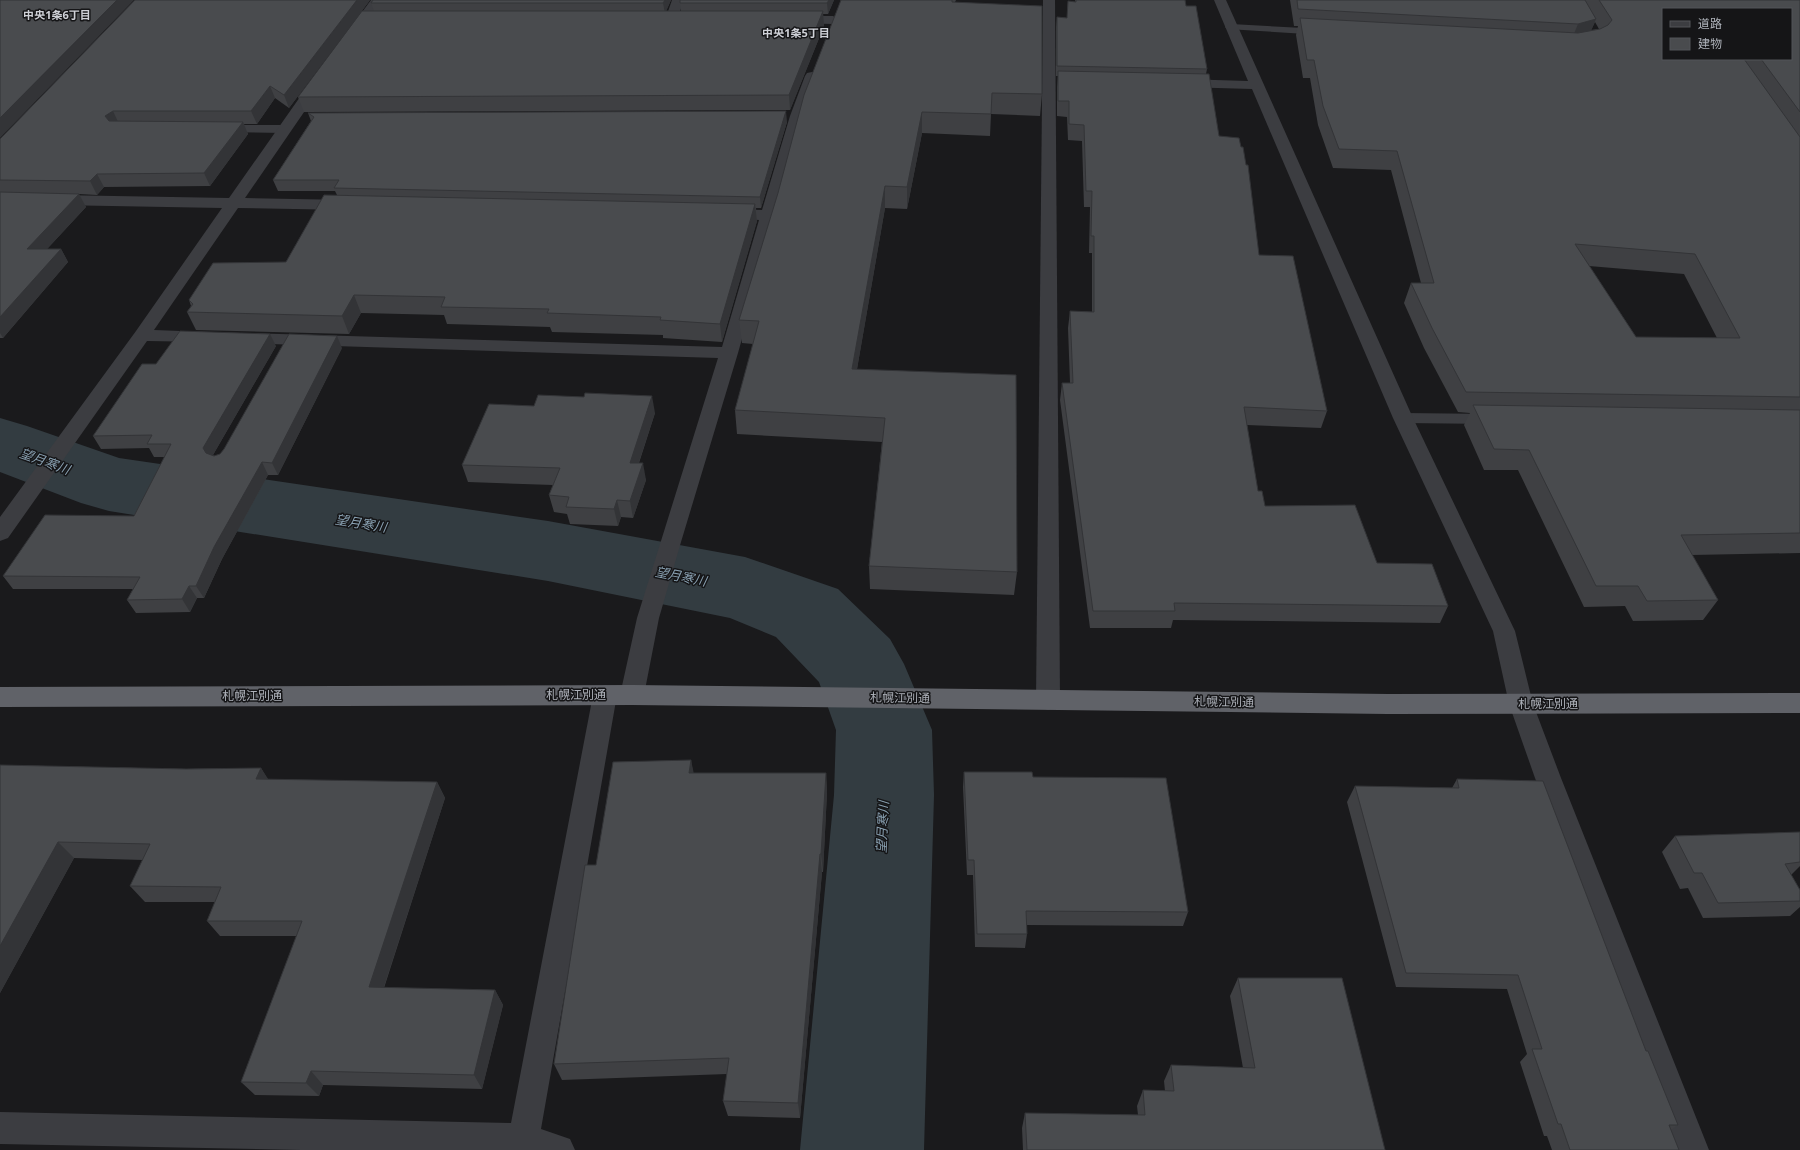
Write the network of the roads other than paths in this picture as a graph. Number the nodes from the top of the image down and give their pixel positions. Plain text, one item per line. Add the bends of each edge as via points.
1 (377, 0) edge
2 (678, 0) edge
3 (1220, 0) edge
4 (840, 5) edge
5 (1044, 11) edge
6 (656, 20) edge
7 (671, 20) junction
8 (687, 20) edge
9 (779, 20) edge
10 (1231, 27) junction
11 (1334, 32) edge
12 (345, 44) edge
13 (817, 65) edge
14 (327, 69) edge
15 (1172, 83) edge
16 (1257, 85) junction
17 (294, 122) junction
18 (205, 129) edge
19 (0, 199) edge
20 (234, 203) junction
21 (360, 206) edge
22 (714, 214) edge
23 (770, 215) junction
24 (142, 335) junction
25 (729, 353) junction
26 (1403, 418) junction
27 (1506, 420) edge
28 (0, 533) edge
29 (605, 694) junction
30 (632, 695) junction
31 (0, 697) edge
32 (1048, 700) junction
33 (1800, 703) edge
34 (1521, 704) junction
35 (0, 1128) edge
36 (523, 1144) edge
37 (559, 1150) edge
38 (1693, 1150) edge

1 - 12 street via 371,20
2 - 7 street
3 - 10 street
4 - 9 street via 831,28
5 - 32 street via 1055,81
6 - 7 street
7 - 8 street
10 - 11 lane
10 - 16 street
13 - 23 street via 789,116
14 - 17 street
15 - 16 street
16 - 26 street
17 - 18 lane
17 - 20 street
19 - 20 street
20 - 21 street
20 - 24 street
22 - 23 street
23 - 25 street
24 - 25 street via 223,338 285,346
24 - 28 street
25 - 30 street via 648,618
26 - 27 lane
26 - 34 street via 1504,631
29 - 30 highway, 札幌江別通
29 - 31 highway, 札幌江別通
29 - 36 street
30 - 32 highway, 札幌江別通
32 - 34 highway, 札幌江別通
33 - 34 highway, 札幌江別通
34 - 38 street
35 - 36 street
36 - 37 street

